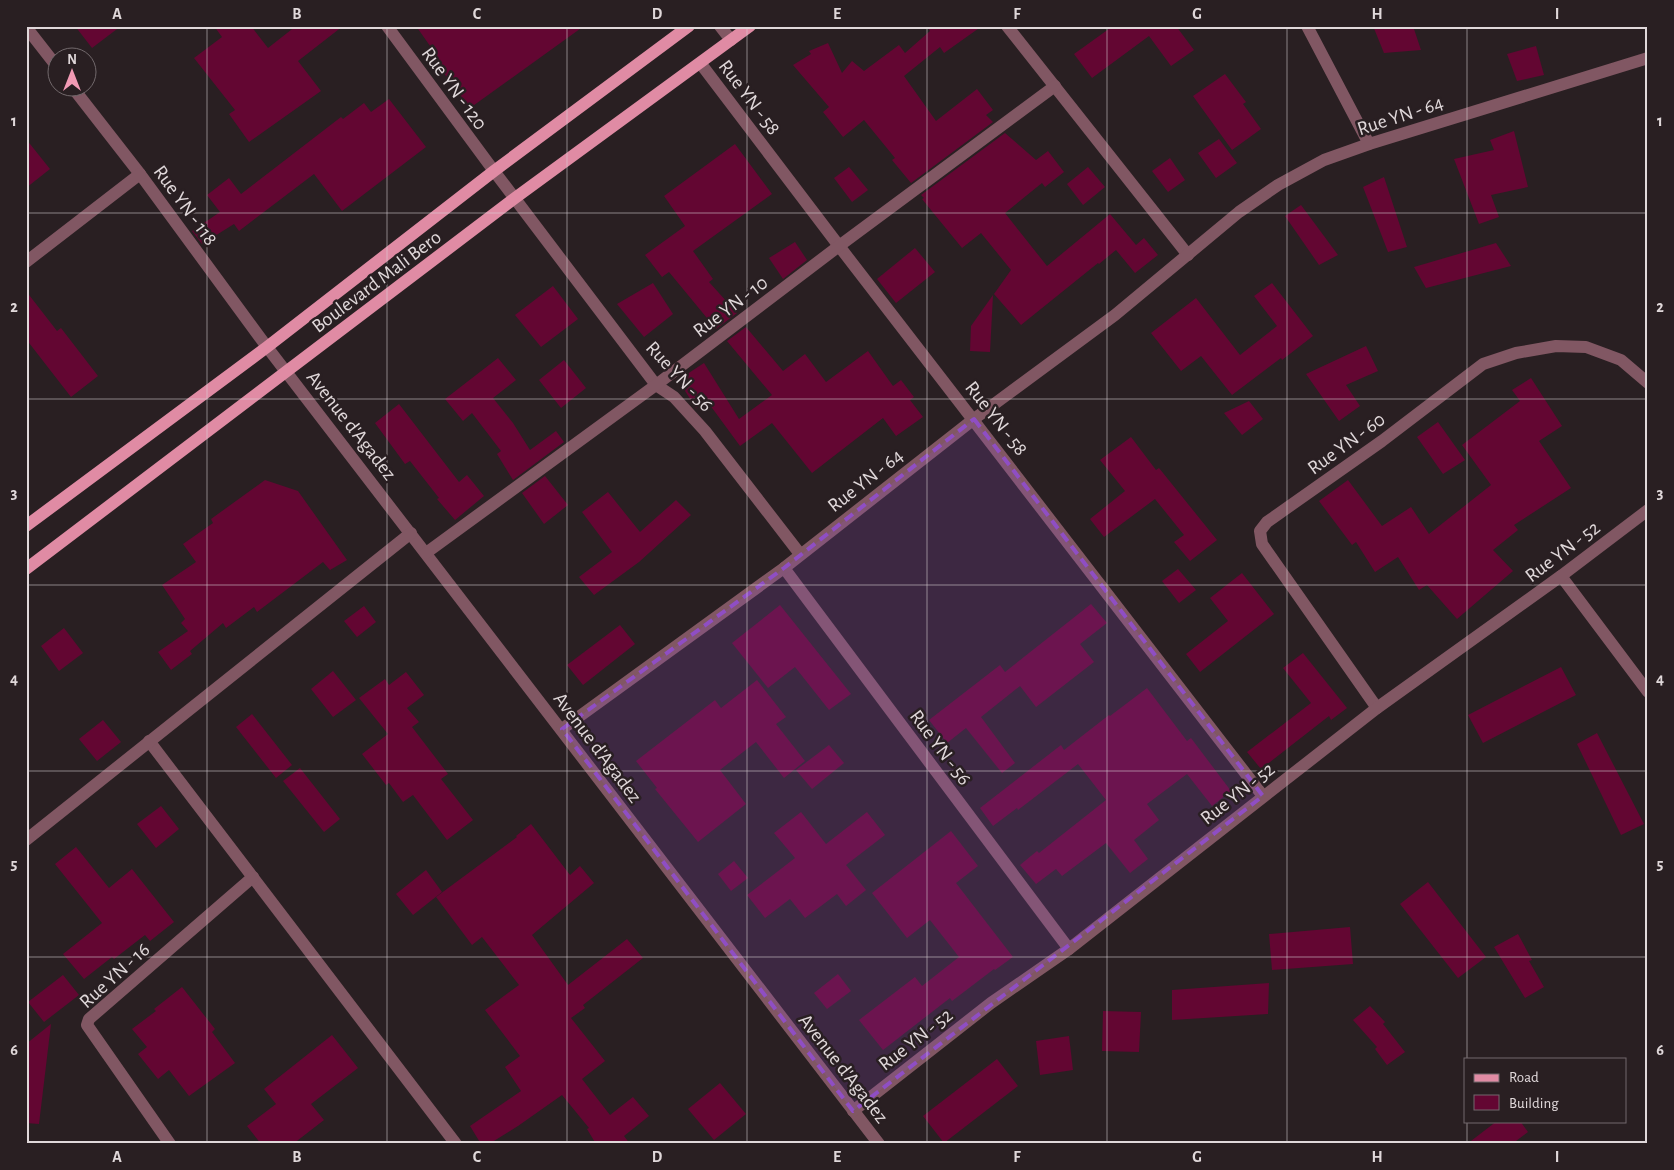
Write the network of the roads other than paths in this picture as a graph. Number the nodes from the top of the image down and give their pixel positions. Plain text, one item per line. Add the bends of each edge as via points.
1 (387, 26) edge
2 (689, 26) edge
3 (720, 26) edge
4 (750, 26) edge
5 (1007, 26) edge
6 (1307, 26) edge
7 (28, 34) edge
8 (731, 40) junction
9 (48, 57) edge
10 (1648, 58) edge
11 (701, 64) junction
12 (1055, 86) junction
13 (81, 98) edge
14 (1369, 144) junction
15 (494, 171) junction
16 (140, 174) junction
17 (515, 198) junction
18 (840, 246) junction
19 (1188, 254) junction
20 (26, 262) edge
21 (267, 347) junction
22 (287, 372) junction
23 (1648, 383) edge
24 (656, 385) junction
25 (974, 419) junction
26 (1648, 510) edge
27 (26, 526) edge
28 (411, 533) junction
29 (426, 553) junction
30 (800, 554) junction
31 (784, 568) junction
32 (26, 569) edge
33 (1561, 576) junction
34 (1648, 692) edge
35 (1377, 708) junction
36 (562, 730) junction
37 (149, 741) junction
38 (1263, 796) junction
39 (26, 840) edge
40 (253, 877) junction
41 (1069, 949) junction
42 (853, 1111) junction
43 (170, 1144) edge
44 (456, 1144) edge
45 (879, 1144) edge

1 - 15 street, Rue YN - 120
2 - 15 main road, Boulevard Mali Bero
3 - 8 street
4 - 8 main road, Boulevard Mali Bero
5 - 12 street
6 - 14 street
7 - 9 street
8 - 11 main road, Boulevard Mali Bero
10 - 14 street, Rue YN - 64
11 - 17 main road, Boulevard Mali Bero
11 - 18 street, Rue YN - 58
12 - 18 street, Rue YN - 10
12 - 19 street
13 - 16 street, Rue YN - 118
14 - 19 street, Rue YN - 64 via 1324,160 1278,185
15 - 17 street, Rue YN - 120
15 - 21 main road, Boulevard Mali Bero
16 - 20 street
16 - 21 street, Rue YN - 118
17 - 22 main road, Boulevard Mali Bero
17 - 24 street, Rue YN - 56
18 - 24 street, Rue YN - 10
18 - 25 street, Rue YN - 58
19 - 25 street, Rue YN - 64 via 1115,315
21 - 22 street, Rue YN - 118
21 - 27 main road, Boulevard Mali Bero
22 - 28 street, Avenue d'Agadez
22 - 32 main road, Boulevard Mali Bero
23 - 35 street, Rue YN - 60 via 1621,360 1586,348 1556,346 1516,353 1483,364 1382,441 1267,522 1260,531 1262,544
24 - 29 street, Rue YN - 10
24 - 30 street, Rue YN - 56 via 674,398 704,431
25 - 30 street, Rue YN - 64
25 - 38 street, Rue YN - 58
26 - 33 street, Rue YN - 52
28 - 29 street, Avenue d'Agadez
28 - 37 street
29 - 36 street, Avenue d'Agadez
30 - 31 street, Rue YN - 64
31 - 36 street, Rue YN - 64
31 - 41 street, Rue YN - 56
33 - 34 street
33 - 35 street, Rue YN - 52
35 - 38 street, Rue YN - 52
36 - 42 street, Avenue d'Agadez
37 - 39 street
37 - 40 street
38 - 41 street, Rue YN - 52
40 - 43 street, Rue YN - 16 via 87,1022
40 - 44 street
41 - 42 street, Rue YN - 52 via 991,1003
42 - 45 street, Avenue d'Agadez

